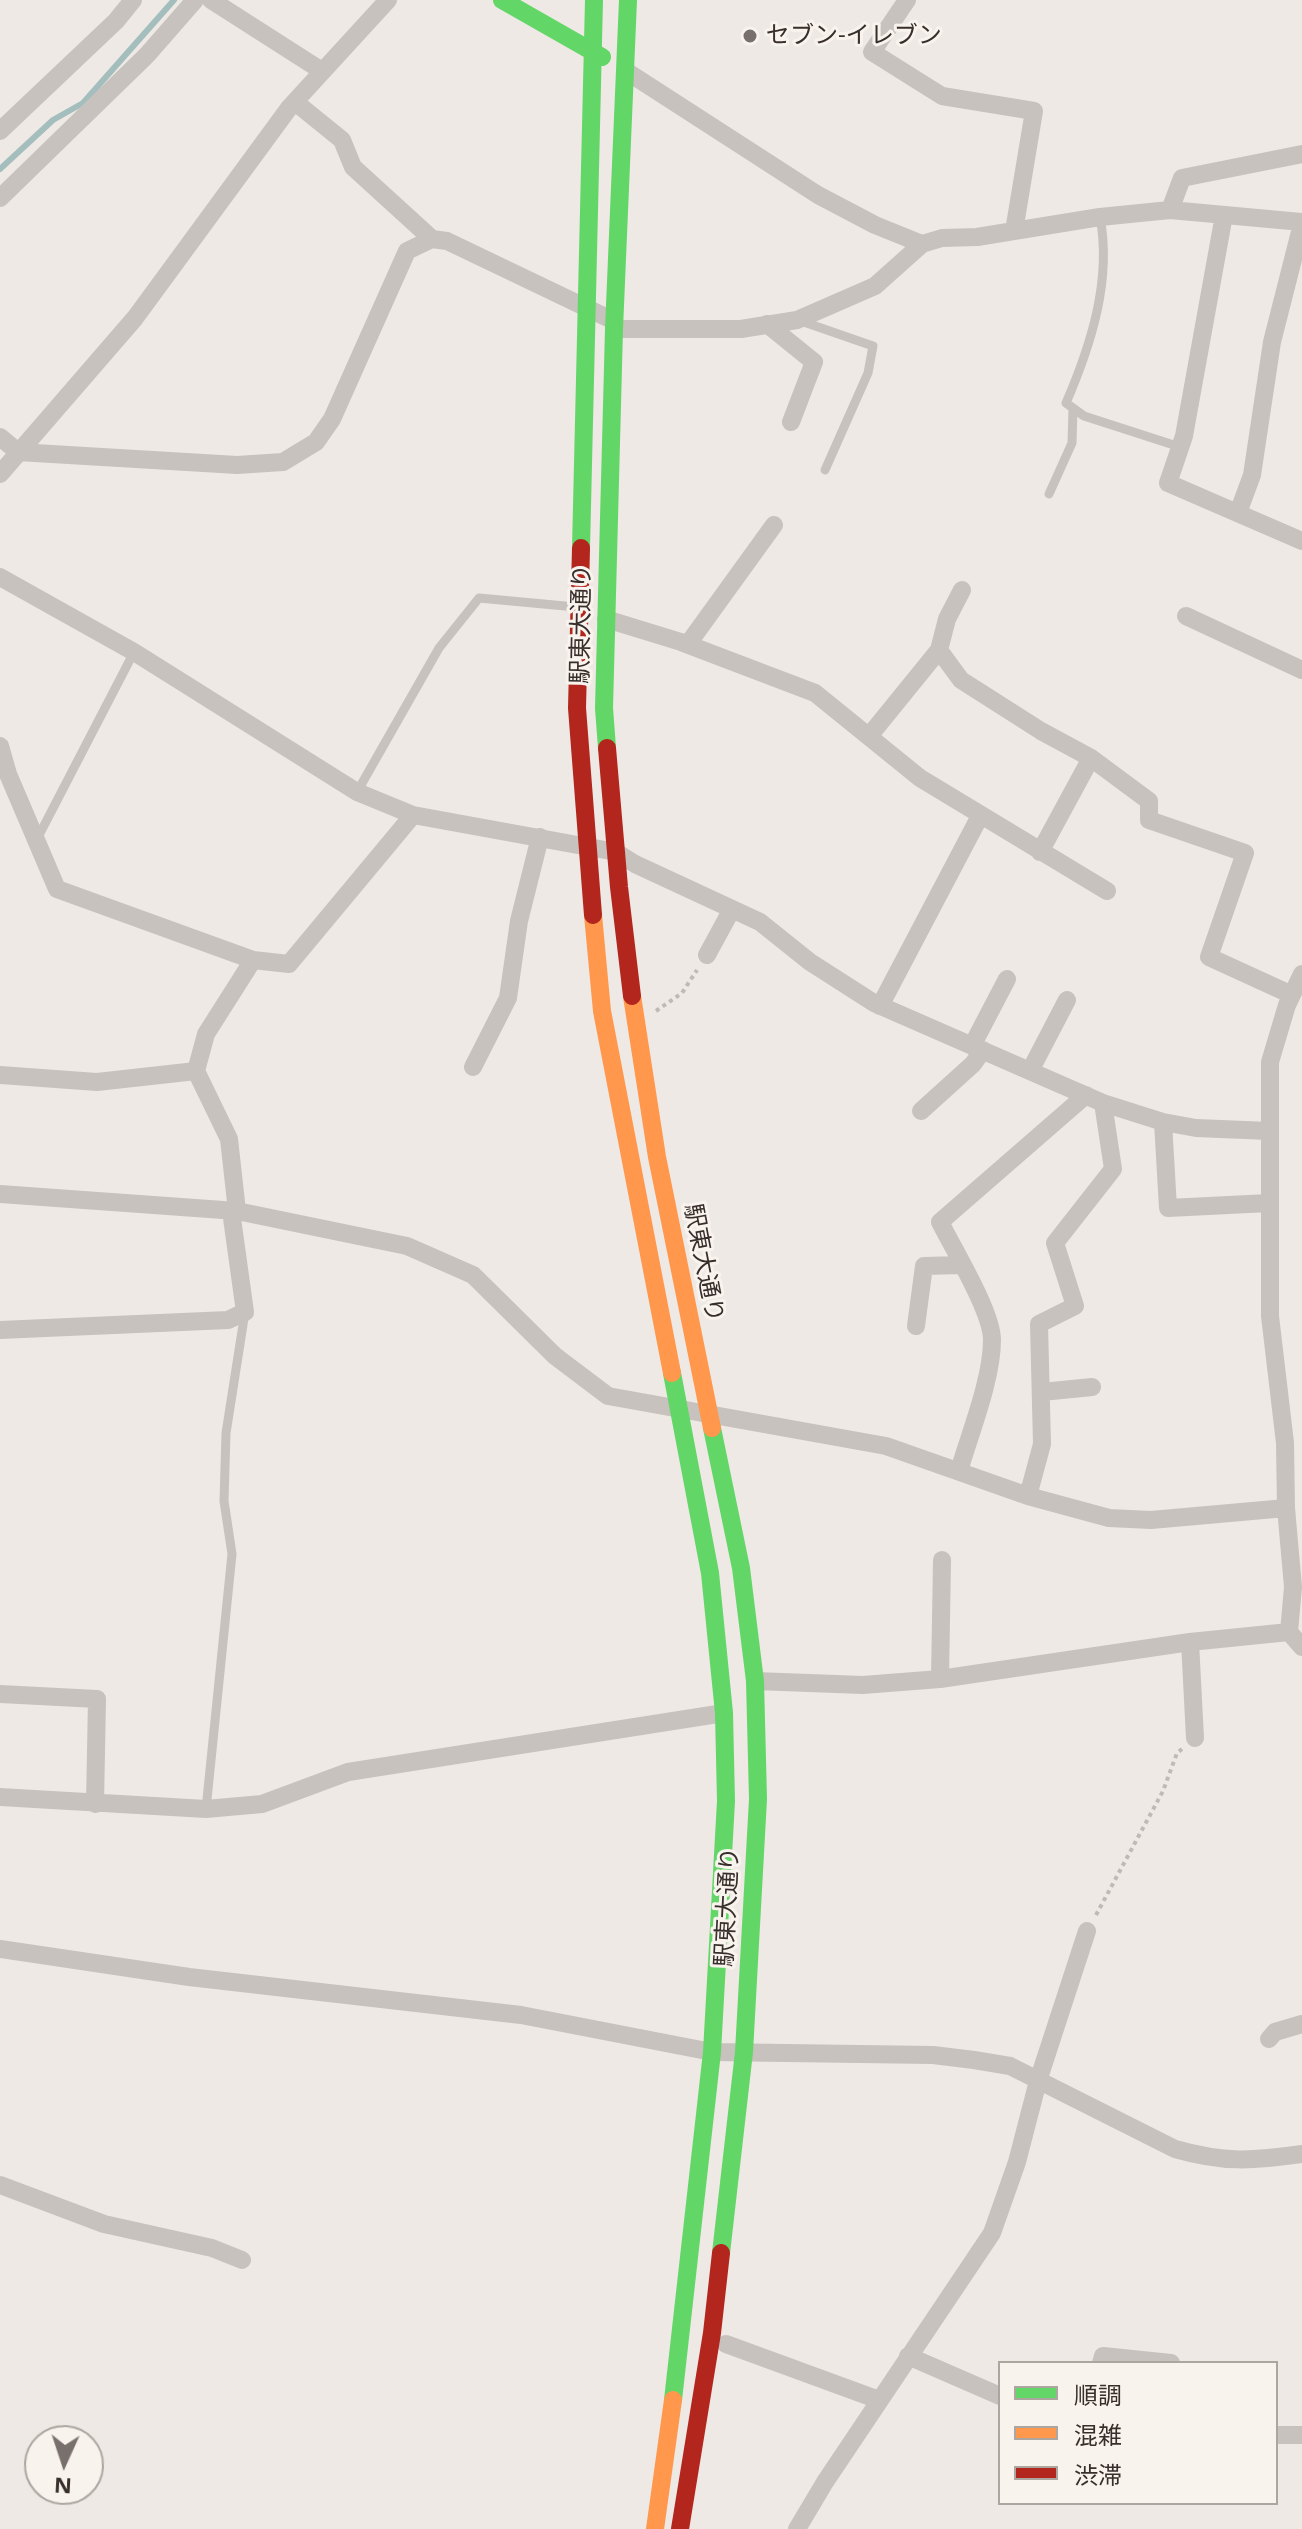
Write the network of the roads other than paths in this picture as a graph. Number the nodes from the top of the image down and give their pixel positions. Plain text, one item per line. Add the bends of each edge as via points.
1 (133, 0) edge
2 (195, 0) edge
3 (211, 0) edge
4 (388, 0) edge
5 (502, 0) edge
6 (594, 0) edge
7 (628, 0) edge
8 (907, 0) edge
9 (591, 50) junction
10 (322, 71) junction
11 (626, 71) junction
12 (295, 102) junction
13 (0, 131) edge
14 (1302, 154) edge
15 (0, 198) edge
16 (1170, 210) junction
17 (1224, 215) junction
18 (1100, 217) junction
19 (1302, 223) edge
20 (1014, 231) junction
21 (432, 239) junction
22 (922, 244) junction
23 (585, 308) junction
24 (797, 320) junction
25 (767, 324) junction
26 (614, 325) junction
27 (1073, 408) junction
28 (791, 422) dead end
29 (0, 437) edge
30 (1180, 447) junction
31 (18, 452) junction
32 (825, 470) dead end
33 (0, 474) edge
34 (1049, 494) dead end
35 (1238, 513) junction
36 (774, 525) dead end
37 (1302, 541) edge
38 (0, 577) edge
39 (962, 590) dead end
40 (579, 607) junction
41 (1186, 616) dead end
42 (606, 619) junction
43 (688, 644) junction
44 (939, 650) junction
45 (134, 652) junction
46 (1302, 670) edge
47 (870, 735) junction
48 (0, 746) edge
49 (1091, 758) junction
50 (357, 792) junction
51 (413, 815) junction
52 (980, 816) junction
53 (540, 837) junction
54 (36, 841) junction
55 (586, 847) junction
56 (616, 852) junction
57 (1040, 852) junction
58 (1107, 891) dead end
59 (732, 909) junction
60 (707, 955) road end
61 (253, 960) junction
62 (1302, 974) edge
63 (1007, 979) dead end
64 (1292, 995) junction
65 (1067, 1000) dead end
66 (880, 1006) junction
67 (1283, 1018) junction
68 (1302, 1026) edge
69 (977, 1048) junction
70 (473, 1067) dead end
71 (196, 1071) junction
72 (1030, 1071) junction
73 (0, 1075) edge
74 (1094, 1099) junction
75 (921, 1111) dead end
76 (1163, 1122) junction
77 (1269, 1131) junction
78 (0, 1194) edge
79 (1269, 1203) junction
80 (234, 1211) junction
81 (962, 1265) junction
82 (245, 1312) junction
83 (916, 1326) dead end
84 (0, 1330) edge
85 (1092, 1387) dead end
86 (1042, 1392) junction
87 (680, 1410) junction
88 (708, 1414) junction
89 (959, 1471) junction
90 (1028, 1496) junction
91 (1286, 1508) junction
92 (942, 1560) dead end
93 (1289, 1632) junction
94 (1190, 1642) junction
95 (1302, 1647) edge
96 (940, 1679) junction
97 (755, 1681) junction
98 (0, 1694) edge
99 (724, 1713) junction
100 (1195, 1738) road end
101 (0, 1797) edge
102 (95, 1804) junction
103 (206, 1809) junction
104 (1087, 1931) road end
105 (0, 1949) edge
106 (1302, 2024) edge
107 (1269, 2039) dead end
108 (712, 2052) junction
109 (744, 2052) junction
110 (1038, 2081) junction
111 (1302, 2154) edge
112 (0, 2185) edge
113 (242, 2260) dead end
114 (726, 2344) dead end
115 (908, 2356) junction
116 (1102, 2361) edge
117 (1152, 2361) edge
118 (998, 2395) edge
119 (879, 2400) junction
120 (1278, 2435) edge
121 (1302, 2435) edge
122 (655, 2529) edge
123 (680, 2529) edge
124 (797, 2529) edge

1 - 13 street
2 - 15 street via 147,55
3 - 10 street
4 - 10 street
5 - 9 street
6 - 9 street, 駅東大通り
7 - 11 street, 駅東大通り
8 - 20 street via 872,52 942,96 1034,111
9 - 11 street
9 - 23 street, 駅東大通り
10 - 12 street
11 - 22 street via 818,195
11 - 26 street, 駅東大通り
12 - 21 street via 342,140 353,167
12 - 31 street via 135,318
14 - 16 street via 1182,178
16 - 17 street
16 - 18 street
17 - 19 street
17 - 30 street
18 - 20 street
18 - 27 lane via 1103,282 1066,403
19 - 35 street via 1272,342 1252,475
20 - 22 street
21 - 23 street via 447,241
21 - 31 street via 407,251 332,419 316,442 283,462 237,465
22 - 24 street via 875,286
23 - 26 street
23 - 40 street, 駅東大通り
24 - 25 street
24 - 32 lane via 873,346 868,373
25 - 26 street via 741,329
25 - 28 street via 814,362
26 - 42 street, 駅東大通り
27 - 30 lane
27 - 34 lane via 1072,443
29 - 31 street
30 - 35 street via 1168,483
31 - 33 street
35 - 37 street
36 - 43 street
38 - 45 street
39 - 44 street
40 - 50 lane via 479,598 439,648
40 - 55 street, 駅東大通り via 577,708
41 - 46 street
42 - 43 street
42 - 56 street, 駅東大通り via 604,708
43 - 47 street via 815,693
44 - 47 street
44 - 49 street via 961,680
45 - 50 street
45 - 54 lane
47 - 52 street via 920,778
48 - 54 street
49 - 57 street
49 - 64 street via 1149,801 1149,820 1245,853 1209,957
50 - 51 street
51 - 53 street
51 - 61 street via 289,964
52 - 57 street
52 - 66 street
53 - 55 street
53 - 70 street via 519,921 508,998
54 - 61 street via 57,889
55 - 56 street
55 - 87 street, 駅東大通り via 602,1011
56 - 59 street
56 - 88 street, 駅東大通り via 657,1157
57 - 58 street
59 - 60 street
59 - 66 street via 760,922 810,962
61 - 71 street via 206,1034
62 - 64 street
63 - 69 street
64 - 67 street
65 - 72 street
66 - 69 street
67 - 68 street
67 - 77 street via 1270,1062
69 - 72 street
69 - 75 street via 973,1064
71 - 73 street via 97,1082
71 - 80 street via 229,1139
72 - 74 street
74 - 76 street
74 - 81 street via 940,1222
74 - 86 street via 1113,1169 1055,1243 1075,1306 1039,1324
76 - 77 street via 1216,1131
76 - 79 street via 1168,1208
77 - 79 street
78 - 80 street
79 - 91 street via 1270,1316 1285,1443
80 - 82 street
80 - 87 street via 407,1246 473,1275 555,1356 608,1396
81 - 83 street via 924,1266
81 - 89 street via 992,1338
82 - 84 street via 228,1320
82 - 103 lane via 226,1433 224,1501 232,1554
85 - 86 street
86 - 90 street via 1042,1444
87 - 88 street
87 - 99 street, 駅東大通り via 710,1573
88 - 89 street via 886,1446
88 - 97 street, 駅東大通り via 741,1568
89 - 90 street
90 - 91 street via 1109,1518 1151,1520
91 - 93 street via 1293,1587
92 - 96 street
93 - 94 street
93 - 95 street
94 - 96 street
94 - 100 street
96 - 97 street via 863,1685
97 - 109 street, 駅東大通り via 758,1799
98 - 102 street via 97,1699
99 - 103 street via 348,1772 262,1804
99 - 108 street, 駅東大通り via 723,1890
101 - 102 street
102 - 103 street
104 - 110 street
105 - 108 street via 189,1977 521,2015
106 - 107 street
108 - 109 street
108 - 122 street, 駅東大通り via 683,2329
109 - 110 street via 933,2055 1010,2066
109 - 123 street, 駅東大通り via 712,2333
110 - 111 street via 1175,2149 1238,2161
110 - 115 street via 992,2233
112 - 113 street via 104,2224 212,2248
114 - 119 street
115 - 118 street
115 - 119 street
116 - 117 street via 1103,2356
119 - 124 street
120 - 121 street

